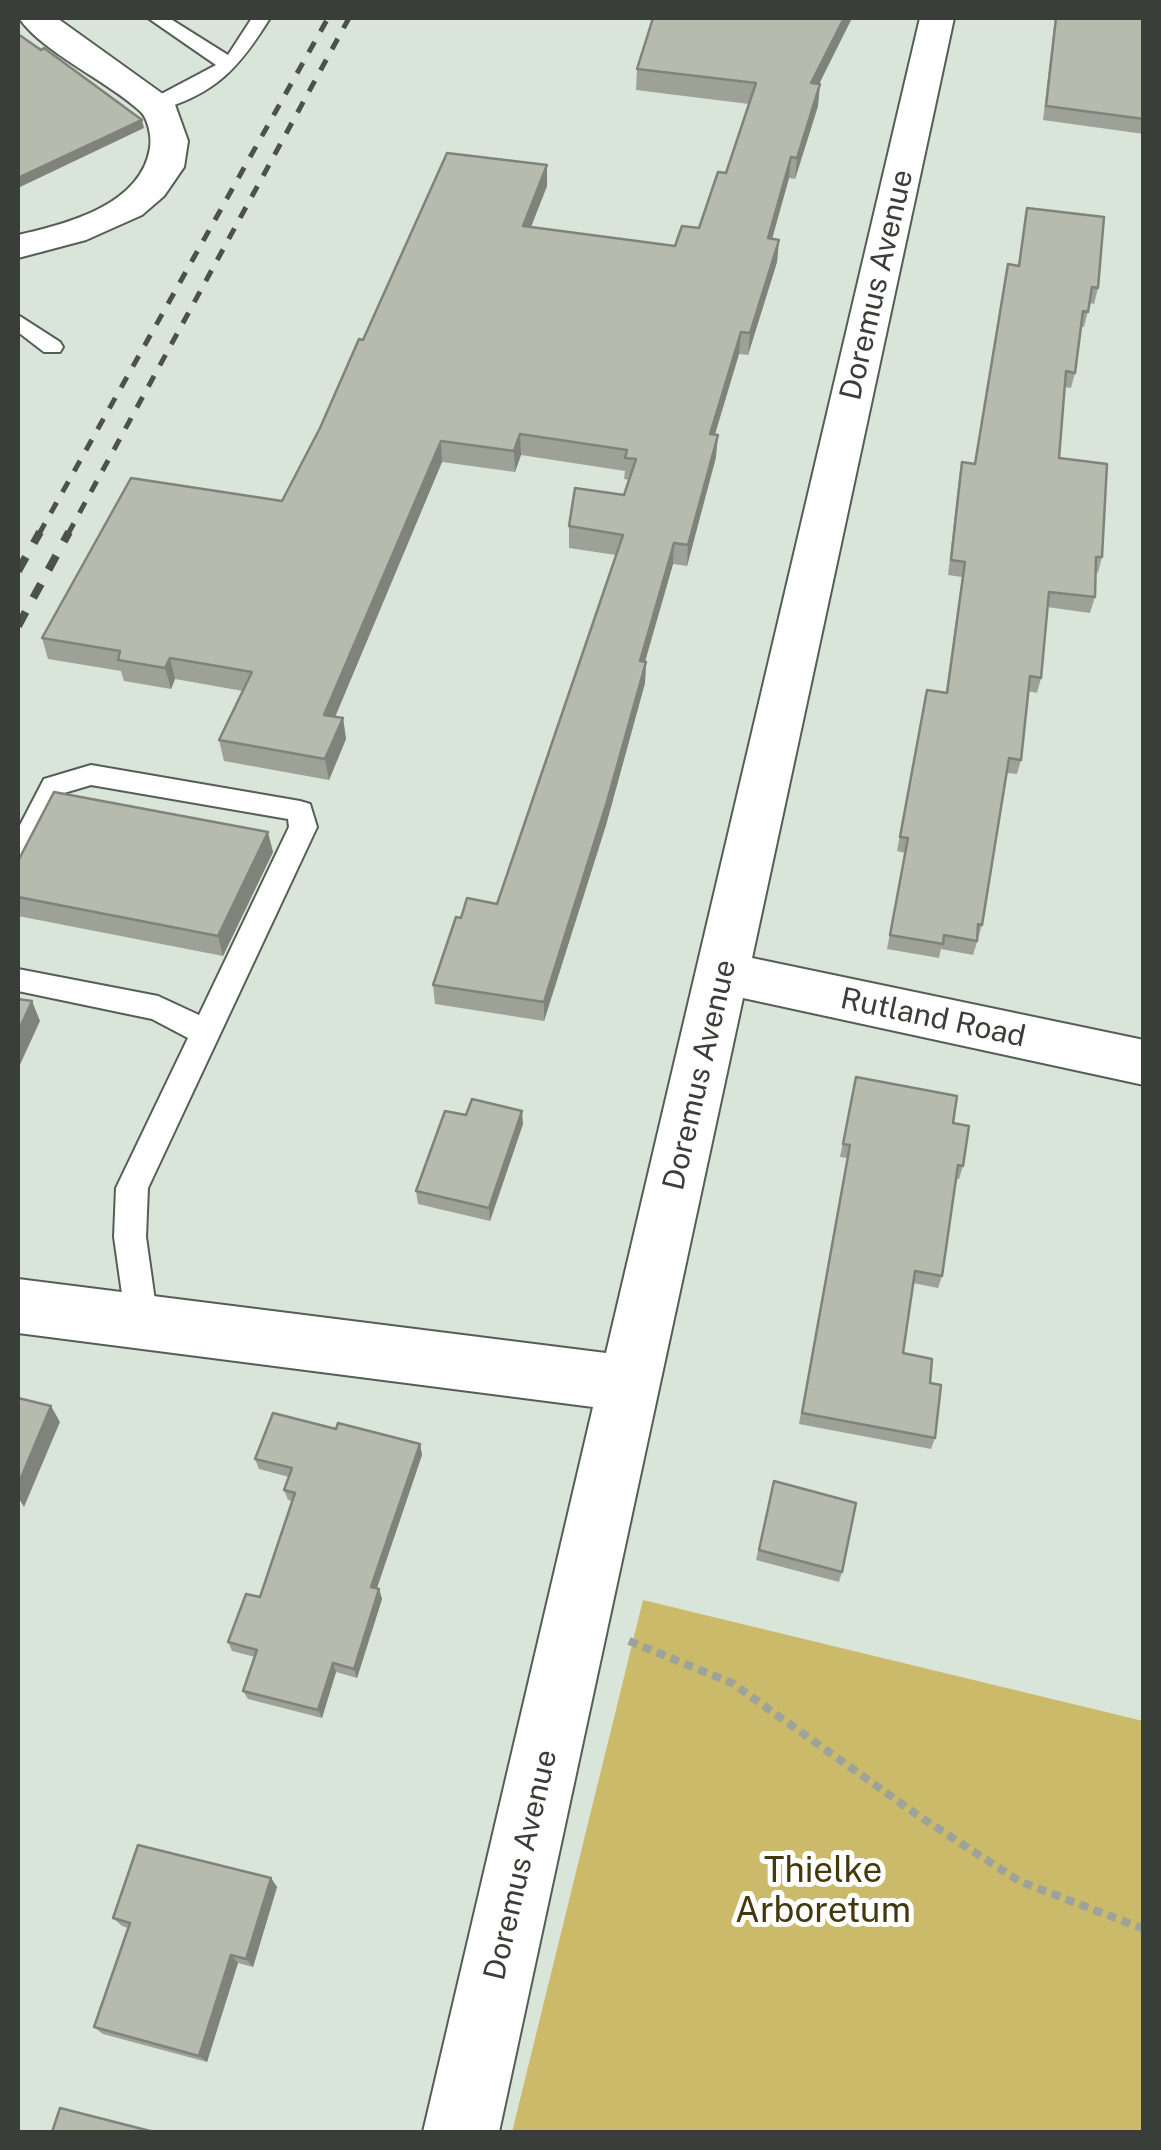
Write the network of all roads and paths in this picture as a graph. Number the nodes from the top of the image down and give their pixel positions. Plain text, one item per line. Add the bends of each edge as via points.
1 (36, 18) edge
2 (158, 18) edge
3 (261, 18) edge
4 (936, 18) edge
5 (228, 64) junction
6 (150, 100) junction
7 (18, 246) edge
8 (18, 322) edge
9 (52, 348) dead end
10 (18, 854) edge
11 (723, 974) junction
12 (18, 980) edge
13 (206, 1032) junction
14 (1144, 1063) edge
15 (18, 1306) edge
16 (142, 1322) junction
17 (630, 1384) junction
18 (576, 1620) junction
19 (1144, 1929) edge
20 (461, 2132) edge

1 - 6 street
2 - 5 lane
3 - 5 lane
4 - 11 street, Doremus Avenue
5 - 6 lane via 210,79
6 - 7 street via 171,130 172,152 148,192 90,228
8 - 9 lane
10 - 13 lane via 54,786 91,775 300,811 303,827
11 - 14 street, Rutland Road
11 - 17 street, Doremus Avenue
12 - 13 lane via 158,1008
13 - 16 lane via 132,1188 130,1237
15 - 16 street
16 - 17 street
17 - 18 street, Doremus Avenue
18 - 19 path via 732,1682 1019,1881
18 - 20 street, Doremus Avenue

